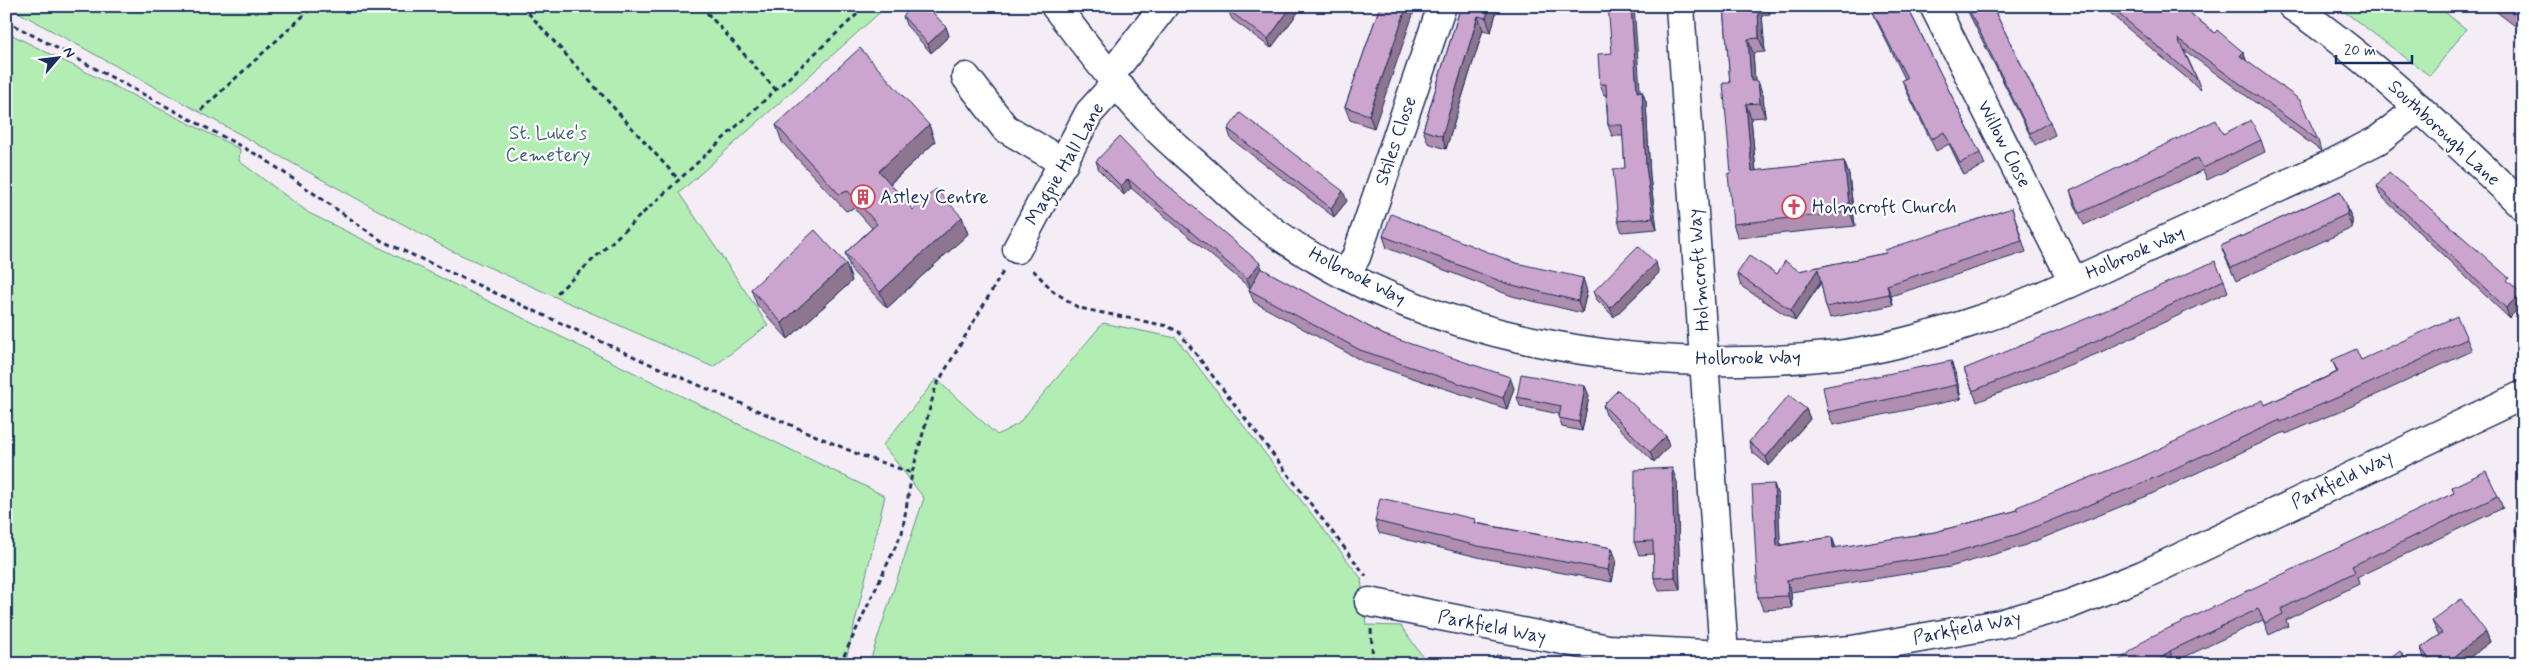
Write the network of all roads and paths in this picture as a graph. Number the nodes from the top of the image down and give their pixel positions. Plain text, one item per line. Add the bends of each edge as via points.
1 (314, 6) edge
2 (522, 6) edge
3 (701, 6) edge
4 (866, 6) edge
5 (1055, 6) edge
6 (1164, 6) edge
7 (1442, 6) edge
8 (1680, 6) edge
9 (1934, 6) edge
10 (2292, 6) edge
11 (6, 21) edge
12 (966, 78) dead end
13 (1115, 82) junction
14 (776, 90) junction
15 (2419, 108) junction
16 (201, 110) dead end
17 (1064, 162) junction
18 (679, 180) junction
19 (2519, 195) edge
20 (1016, 249) joint
21 (1346, 274) junction
22 (2073, 281) junction
23 (1053, 291) dead end
24 (557, 293) dead end
25 (1704, 361) junction
26 (2523, 395) edge
27 (912, 472) junction
28 (1370, 602) junction
29 (1724, 654) junction
30 (840, 664) edge
31 (1373, 664) edge

1 - 16 path
2 - 18 path
3 - 14 path
4 - 14 path
5 - 13 street
6 - 13 street, Magpie Hall Lane
7 - 21 street, Stiles Close via 1356,258
8 - 25 street, Holmcroft Way
9 - 22 street, Willow Close
10 - 15 street, Southborough Lane via 2359,56
11 - 27 path via 263,158 382,241 657,367 860,455
12 - 17 street via 1005,128
13 - 17 street, Magpie Hall Lane via 1089,113
13 - 21 street, Holbrook Way via 1158,129 1253,216
14 - 18 path
15 - 19 street, Southborough Lane
15 - 22 street, Holbrook Way via 2378,140 2335,162
17 - 20 street, Magpie Hall Lane
18 - 24 path
20 - 27 path via 936,386
21 - 25 street, Holbrook Way via 1421,308 1499,333 1579,348
22 - 25 street, Holbrook Way via 1979,320 1889,345 1831,355
23 - 28 path via 1079,308 1167,326 1179,332 1367,578
25 - 29 street, Holmcroft Way
26 - 29 street, Parkfield Way via 2143,575 2070,604 2000,624 1852,650 1786,655
27 - 30 path via 902,533
28 - 29 street, Parkfield Way via 1608,650
28 - 31 path

